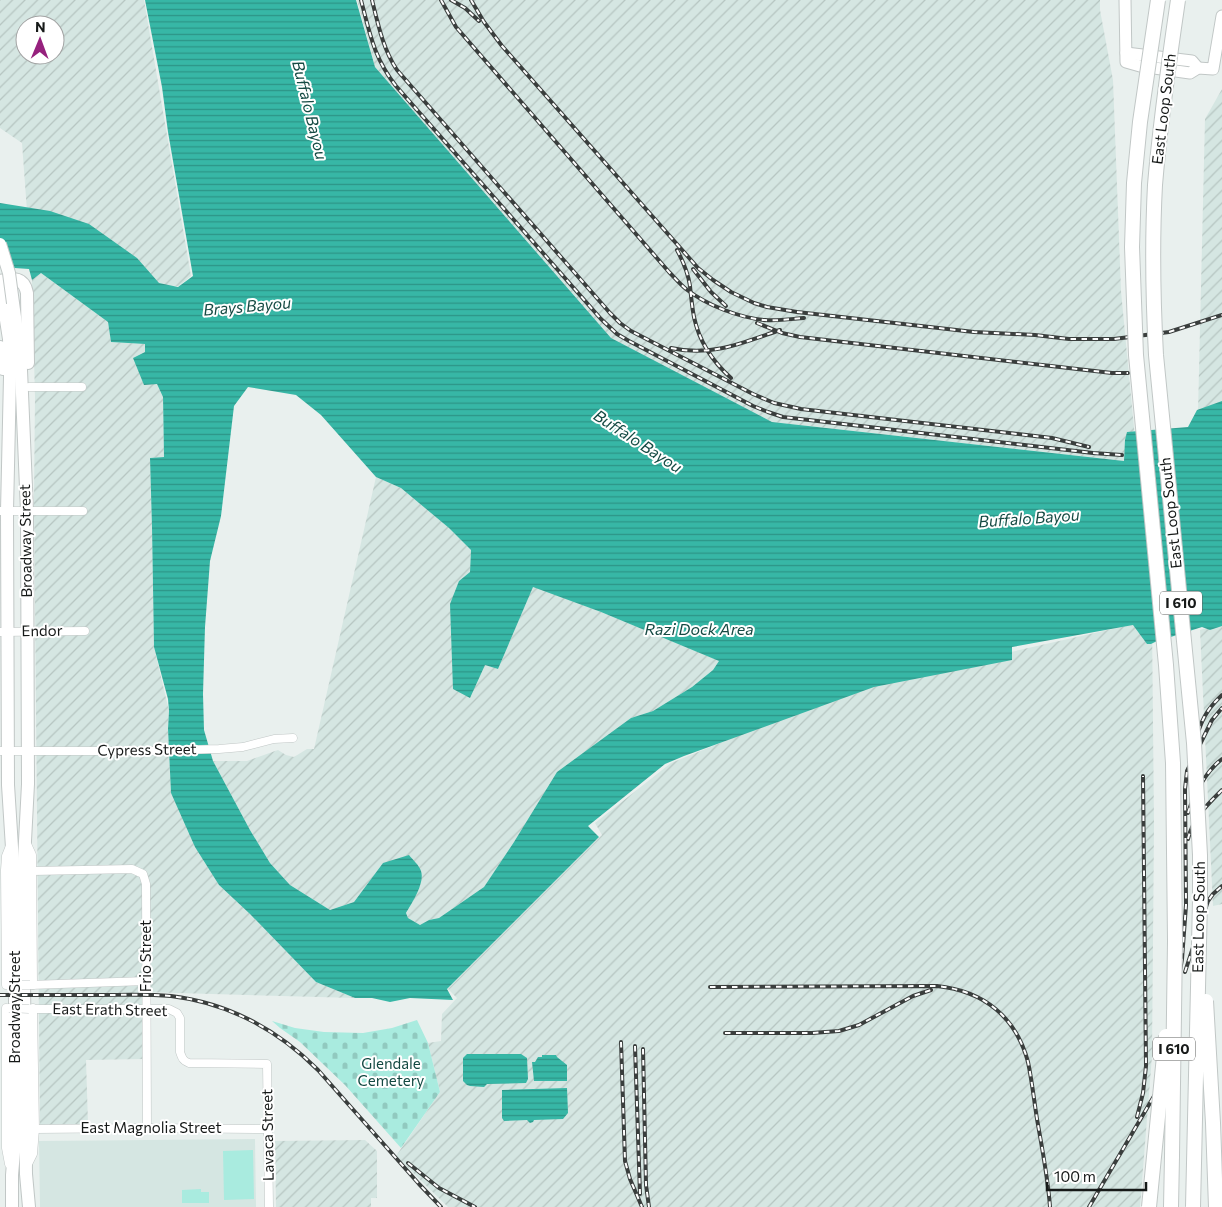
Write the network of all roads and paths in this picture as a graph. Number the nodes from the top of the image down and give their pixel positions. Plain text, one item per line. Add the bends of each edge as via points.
1 (1125, 0) edge
2 (1158, 0) edge
3 (1178, 0) edge
4 (1222, 16) edge
5 (0, 244) edge
6 (0, 281) edge
7 (9, 304) junction
8 (0, 347) edge
9 (2, 385) edge
10 (29, 387) junction
11 (82, 387) dead end
12 (22, 403) junction
13 (10, 421) junction
14 (4, 511) edge
15 (27, 511) junction
16 (84, 511) dead end
17 (85, 630) dead end
18 (4, 631) edge
19 (27, 632) junction
20 (293, 738) dead end
21 (4, 751) edge
22 (28, 751) junction
23 (19, 840) junction
24 (3, 870) edge
25 (33, 870) junction
26 (1200, 900) junction
27 (1175, 941) junction
28 (146, 981) junction
29 (5, 985) edge
30 (32, 985) junction
31 (5, 1008) edge
32 (31, 1008) junction
33 (146, 1009) junction
34 (267, 1064) joint
35 (146, 1128) junction
36 (35, 1129) junction
37 (268, 1129) junction
38 (3, 1131) edge
39 (26, 1168) junction
40 (12, 1175) junction
41 (12, 1207) edge
42 (29, 1207) edge
43 (268, 1207) edge
44 (1149, 1207) edge
45 (1171, 1207) edge
46 (1193, 1207) edge
47 (1216, 1207) edge

1 - 4 main road via 1126,62 1140,66 1190,73 1198,68 1212,69
2 - 27 highway, East Loop South / I 610, bridge via 1140,122 1132,247 1136,355 1173,763
3 - 26 highway, East Loop South / I 610, bridge via 1155,186 1153,306 1194,743
5 - 7 main road, Broadway Street, bridge via 9,274
6 - 7 main road, Broadway Street
6 - 10 main road via 14,279 26,286
7 - 12 main road, Broadway Street via 18,338
7 - 13 main road, Broadway Street
8 - 9 main road
9 - 13 main road
10 - 11 street
10 - 12 main road
12 - 15 main road, Broadway Street
13 - 14 main road, Broadway Street
14 - 15 street
14 - 18 main road, Broadway Street
15 - 16 street
15 - 19 main road, Broadway Street
17 - 19 street, Endor
18 - 19 street, Endor
18 - 21 main road, Broadway Street
19 - 22 main road, Broadway Street
20 - 22 street, Cypress Street via 219,749
21 - 22 street, Cypress Street
21 - 23 main road, Broadway Street via 9,804
22 - 23 main road, Broadway Street via 28,798
23 - 24 street, Broadway Street via 6,856
23 - 25 street, Broadway Street via 32,855
23 - 39 main road, Broadway Street via 23,879
23 - 40 main road, Broadway Street via 14,889 16,1128
24 - 29 street, Broadway Street
25 - 28 street, Frio Street via 132,869 143,874 146,884
25 - 30 street, Broadway Street
26 - 46 highway, East Loop South / I 610, bridge
26 - 47 highway, bridge
27 - 44 highway, bridge
27 - 45 highway, East Loop South / I 610, bridge
28 - 30 street, East Erath Street
28 - 33 street, Frio Street
29 - 30 street, East Erath Street, bridge
31 - 32 street, East Erath Street, bridge
31 - 38 street, Broadway Street
32 - 33 street, East Erath Street
32 - 36 street, Broadway Street
33 - 34 street, East Erath Street via 169,1009 178,1013 180,1052 184,1061
33 - 35 street, Frio Street
34 - 37 street, Lavaca Street
35 - 36 street, East Magnolia Street
35 - 37 street, East Magnolia Street
36 - 39 street, Broadway Street via 34,1154
37 - 43 street, Lavaca Street
38 - 40 street, Broadway Street
39 - 42 main road, Broadway Street
40 - 41 main road, Broadway Street

